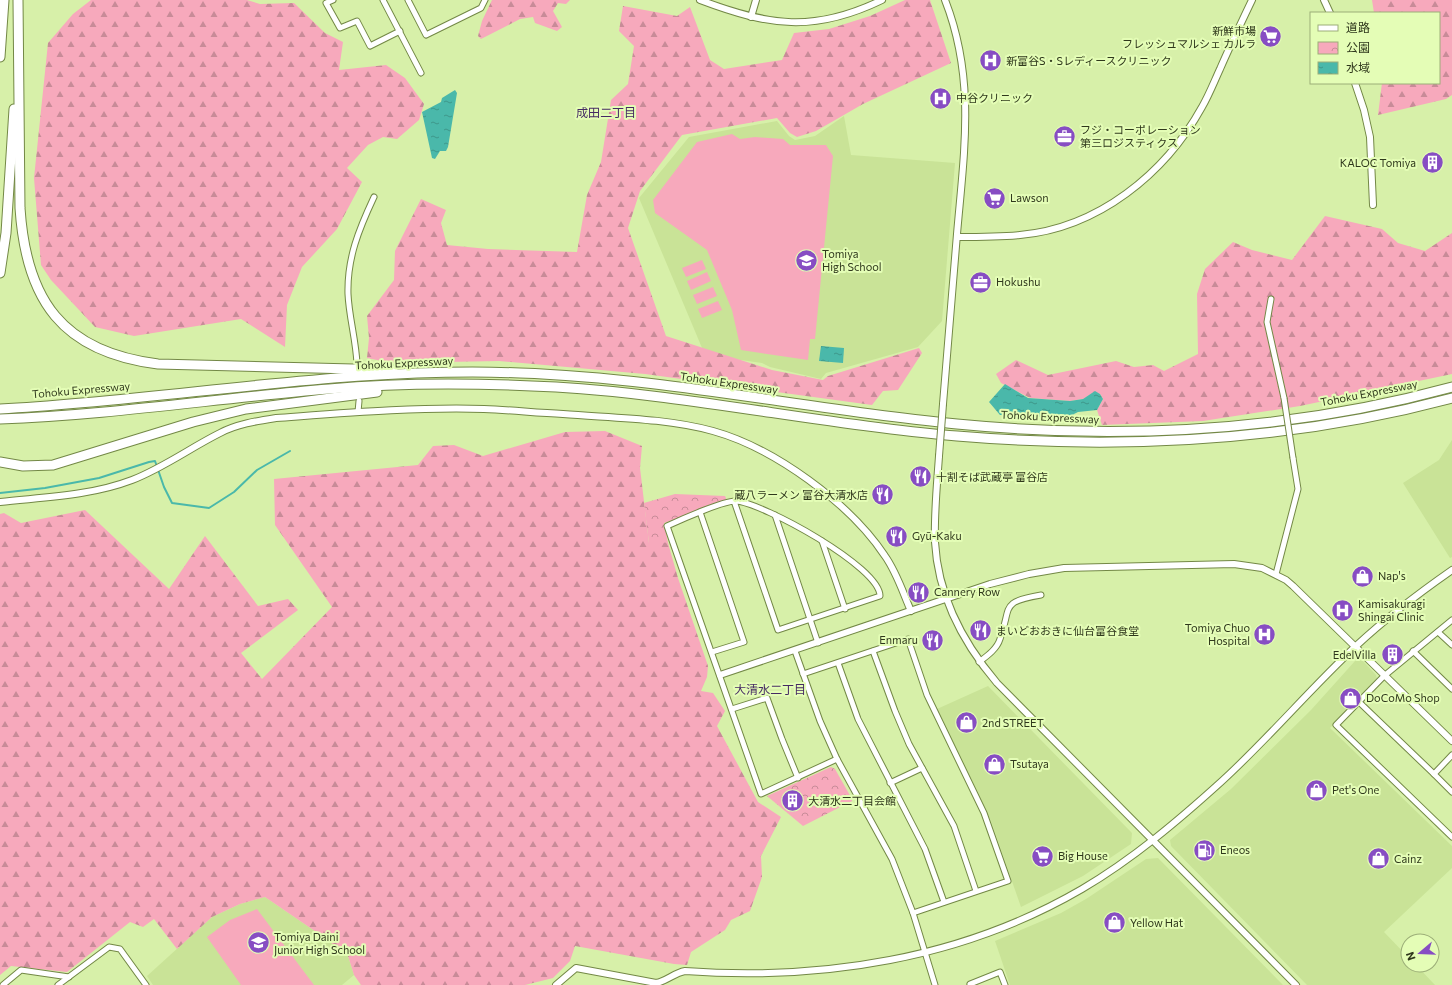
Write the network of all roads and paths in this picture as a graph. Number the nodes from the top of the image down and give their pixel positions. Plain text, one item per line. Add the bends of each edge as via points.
1 (4, 0) edge
2 (18, 0) edge
3 (333, 0) edge
4 (383, 0) edge
5 (409, 0) edge
6 (485, 0) edge
7 (700, 0) edge
8 (756, 0) edge
9 (882, 0) edge
10 (944, 0) edge
11 (1252, 0) edge
12 (1324, 0) edge
13 (1330, 12) edge
14 (751, 17) junction
15 (400, 31) junction
16 (18, 50) junction
17 (0, 57) edge
18 (421, 73) dead end
19 (1355, 84) edge
20 (374, 197) dead end
21 (1373, 205) dead end
22 (957, 237) junction
23 (0, 273) edge
24 (1271, 299) dead end
25 (357, 364) dead end
26 (416, 373) junction
27 (484, 384) junction
28 (1452, 387) edge
29 (1452, 398) edge
30 (359, 401) dead end
31 (0, 409) edge
32 (358, 412) junction
33 (0, 419) edge
34 (0, 462) edge
35 (734, 501) junction
36 (0, 502) edge
37 (700, 512) junction
38 (775, 515) junction
39 (822, 541) junction
40 (1452, 570) edge
41 (1276, 574) junction
42 (1041, 596) dead end
43 (947, 599) junction
44 (845, 609) junction
45 (911, 611) junction
46 (1452, 620) edge
47 (810, 621) junction
48 (1438, 632) junction
49 (818, 643) junction
50 (1452, 645) edge
51 (1355, 646) junction
52 (795, 651) junction
53 (873, 651) junction
54 (1413, 651) junction
55 (712, 652) junction
56 (979, 662) junction
57 (838, 663) junction
58 (803, 674) junction
59 (720, 675) junction
60 (1384, 676) junction
61 (1452, 689) edge
62 (1359, 702) junction
63 (732, 709) junction
64 (1452, 740) edge
65 (1452, 755) edge
66 (837, 759) junction
67 (922, 768) junction
68 (1434, 774) junction
69 (798, 778) junction
70 (890, 783) junction
71 (1452, 792) edge
72 (1452, 837) edge
73 (1153, 841) junction
74 (976, 891) junction
75 (944, 902) junction
76 (912, 913) junction
77 (925, 952) junction
78 (69, 977) junction
79 (3, 985) edge
80 (58, 985) edge
81 (146, 985) edge
82 (556, 985) edge
83 (935, 985) edge
84 (971, 985) edge
85 (1005, 985) edge
86 (1296, 985) edge

1 - 17 highway
2 - 16 highway
3 - 15 street via 326,3 340,28 357,21 370,46
4 - 15 street
5 - 6 street via 426,35 481,8
7 - 14 street
8 - 14 street
9 - 14 street via 843,16 819,21 788,23
10 - 22 street via 960,49 966,92
11 - 22 street via 1202,107 1182,139 1160,165 1132,190 1084,218 1044,231 1021,235
12 - 13 street
15 - 18 street
16 - 23 highway via 6,234
16 - 26 highway via 20,208 25,253 45,301 54,315 78,337 114,355 158,364 378,368
19 - 21 street via 1370,137
20 - 25 street via 357,234 352,252 348,294
22 - 43 street, bridge via 936,501 937,562
24 - 41 street, bridge via 1267,322 1284,398 1298,488
26 - 28 highway, Tohoku Expressway via 490,372 635,382 956,424 1088,432 1149,431 1263,422 1345,411
26 - 31 highway, Tohoku Expressway via 319,379
27 - 29 highway, Tohoku Expressway via 633,393 954,436 1086,443 1207,439 1264,434 1384,414
27 - 33 highway, Tohoku Expressway via 333,388
27 - 34 highway via 334,396 246,409 193,422 65,462 38,467
30 - 32 street
32 - 36 street via 257,421 221,432 155,470 131,480 86,492
32 - 45 street via 500,410 673,423 732,437 793,468 862,527 886,556
35 - 37 street
35 - 38 street via 754,505
35 - 47 street via 778,630
37 - 55 street via 667,526
37 - 55 street via 744,642
38 - 39 street
38 - 47 street
39 - 44 street
39 - 44 street via 858,566 880,591 880,596
40 - 51 street via 1420,592
41 - 43 street via 1262,568 1234,564 1064,568 1016,576
41 - 51 street via 1293,586
42 - 56 street via 1016,601 1010,607 1000,641
43 - 45 street
43 - 56 street via 965,640
44 - 47 street
45 - 49 street
46 - 48 street
47 - 49 street
48 - 50 street
48 - 54 street
49 - 52 street
51 - 60 street
51 - 73 street via 1223,780
52 - 58 street
52 - 59 street
53 - 57 street
53 - 67 street via 895,711
53 - 74 street via 908,639 927,694 984,813 1008,881
54 - 60 street
54 - 61 street
55 - 59 street
56 - 73 street
57 - 58 street
57 - 70 street via 858,719
58 - 66 street
59 - 63 street
60 - 62 street
60 - 64 street
62 - 68 street
62 - 72 street via 1336,725
63 - 69 street via 768,698
63 - 69 street via 761,794
65 - 68 street
66 - 69 street
66 - 76 street via 892,859
67 - 70 street
67 - 74 street via 954,826
68 - 71 street
70 - 75 street via 928,856
73 - 77 street via 1085,887 1048,907 976,937
73 - 86 street
74 - 75 street
75 - 76 street
76 - 77 street
77 - 82 street via 866,965 810,972 740,974 685,971 656,983 576,968
77 - 83 street
78 - 79 street via 21,970
78 - 80 street
78 - 81 street via 109,947 120,949
84 - 85 street via 1000,972

